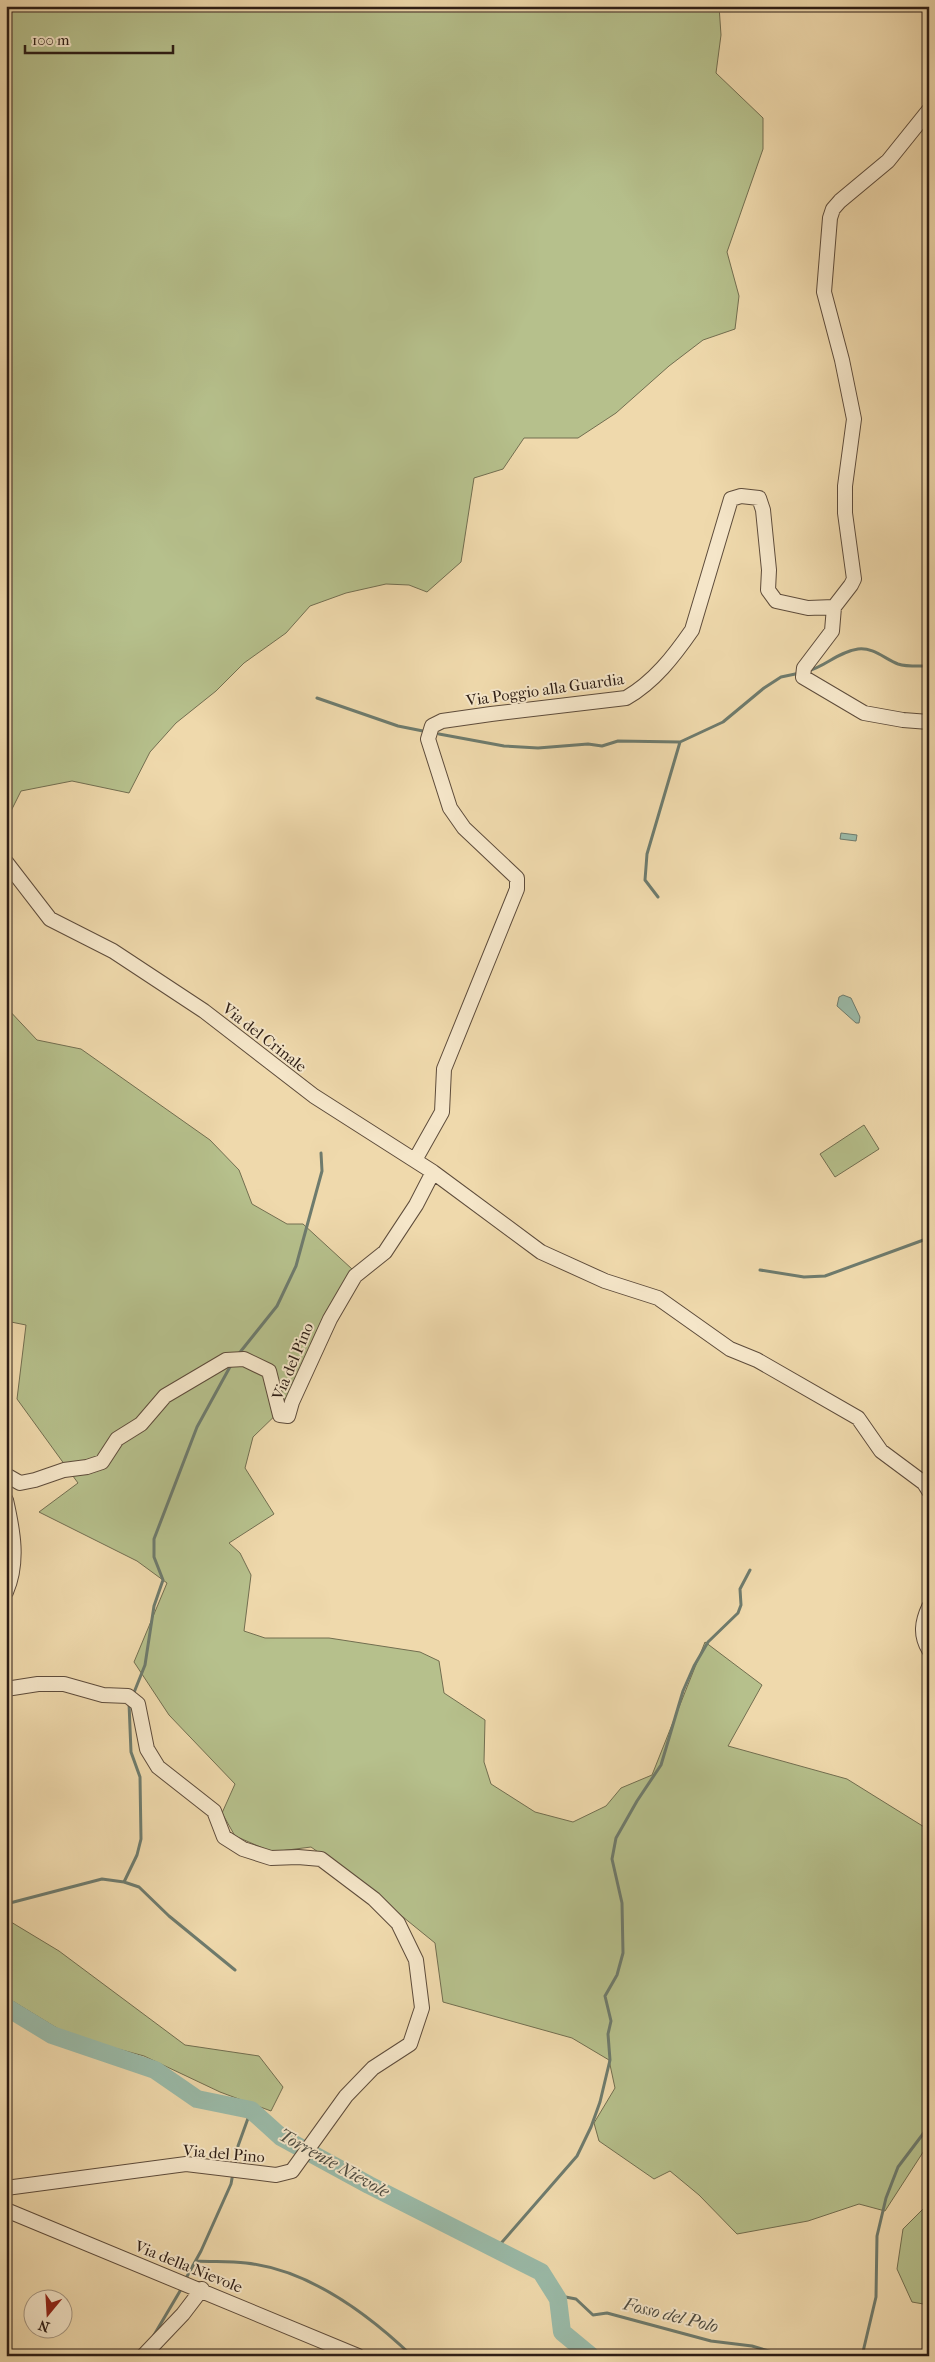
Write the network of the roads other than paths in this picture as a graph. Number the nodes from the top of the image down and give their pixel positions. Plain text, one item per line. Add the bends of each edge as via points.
1 (929, 110) edge
2 (834, 607) junction
3 (929, 722) edge
4 (6, 862) edge
5 (415, 1160) junction
6 (433, 1172) junction
7 (6, 1475) edge
8 (929, 1491) edge
9 (6, 1500) edge
10 (6, 1592) edge
11 (929, 1607) edge
12 (929, 1650) edge
13 (6, 1689) edge
14 (6, 2188) edge
15 (6, 2210) edge
16 (202, 2289) junction
17 (143, 2356) edge
18 (358, 2356) edge

1 - 2 street via 888,161 840,200 830,218 824,292 854,419 845,486 845,513 854,579
2 - 3 street via 832,631 804,668 804,677 864,713
2 - 5 street, Via Poggio alla Guardia via 808,608 776,601 768,590 763,510 758,498 741,496 731,499 692,630 645,687 626,698 442,721 432,726 428,738 450,808 464,828 517,878 517,888 444,1069 442,1112
4 - 5 street, Via del Crinale via 50,919 121,957 204,1012 314,1096
5 - 6 street, Via del Crinale
6 - 7 street, Via del Pino via 385,1252 355,1276 330,1319 288,1416 280,1415 269,1371 244,1360 226,1360 165,1396 141,1424 117,1440 102,1462 20,1483
6 - 8 street, Via del Crinale via 541,1252 605,1281 658,1298 730,1349 757,1360 858,1418 881,1451 924,1483
9 - 10 street via 15,1547 12,1579
11 - 12 street via 922,1632
13 - 14 street, Via del Pino via 64,1684 103,1695 128,1696 138,1704 147,1749 158,1767 214,1811 224,1837 243,1850 271,1858 298,1856 321,1859 374,1899 398,1923 416,1960 422,2008 410,2044 373,2068 346,2096 292,2171 276,2176 186,2164
15 - 16 street, Via della Nievole
16 - 17 street
16 - 18 street, Via della Nievole

